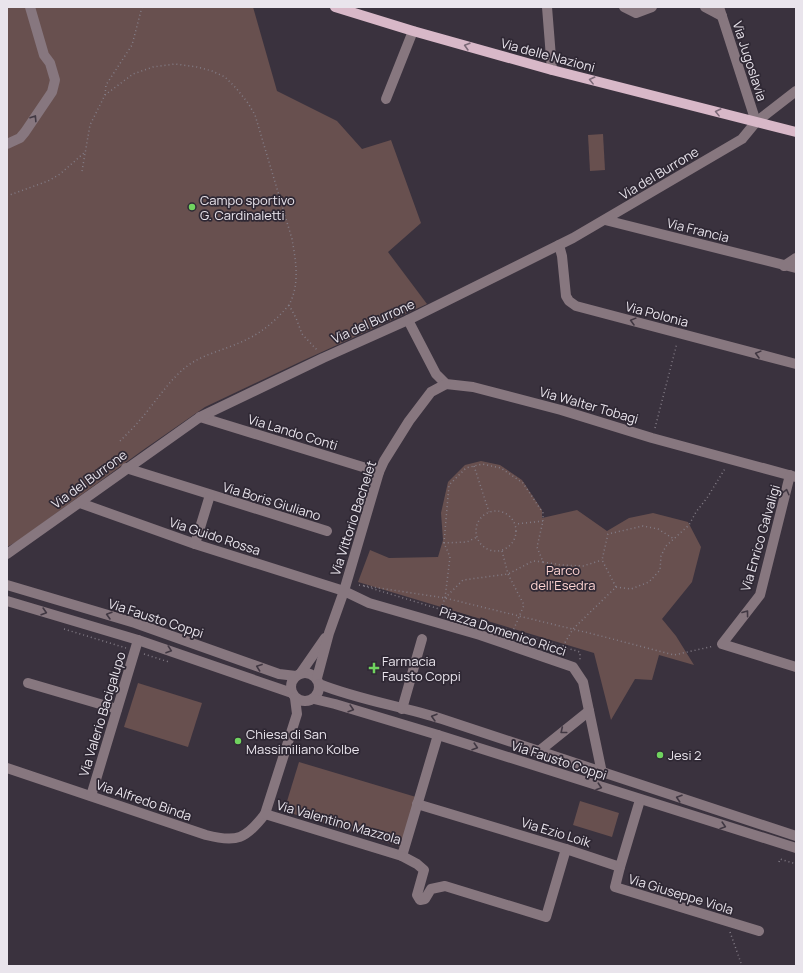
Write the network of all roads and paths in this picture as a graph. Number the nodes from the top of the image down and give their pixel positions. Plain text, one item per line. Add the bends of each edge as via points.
1 (30, 7) edge
2 (142, 7) edge
3 (547, 7) edge
4 (624, 7) edge
5 (652, 7) edge
6 (705, 7) edge
7 (338, 8) edge
8 (720, 11) edge
9 (413, 31) junction
10 (552, 70) junction
11 (796, 91) edge
12 (105, 95) junction
13 (386, 99) dead end
14 (756, 122) junction
15 (796, 132) edge
16 (7, 144) edge
17 (86, 152) junction
18 (82, 171) dead end
19 (7, 196) edge
20 (605, 220) junction
21 (559, 245) junction
22 (796, 258) edge
23 (784, 266) junction
24 (796, 268) edge
25 (289, 306) junction
26 (408, 320) junction
27 (679, 333) junction
28 (322, 358) junction
29 (796, 364) edge
30 (446, 384) junction
31 (200, 417) junction
32 (652, 438) junction
33 (120, 441) dead end
34 (730, 459) junction
35 (474, 466) junction
36 (126, 468) junction
37 (379, 472) junction
38 (793, 476) edge
39 (210, 495) junction
40 (80, 503) junction
41 (489, 512) junction
42 (543, 521) junction
43 (516, 524) junction
44 (327, 531) dead end
45 (477, 537) junction
46 (674, 539) junction
47 (444, 543) junction
48 (195, 544) junction
49 (502, 551) junction
50 (7, 554) edge
51 (602, 560) junction
52 (544, 562) junction
53 (508, 574) junction
54 (7, 585) edge
55 (616, 587) junction
56 (344, 591) junction
57 (445, 598) junction
58 (7, 601) edge
59 (441, 610) junction
60 (519, 616) junction
61 (573, 629) junction
62 (513, 631) junction
63 (329, 633) junction
64 (138, 640) junction
65 (422, 640) dead end
66 (722, 644) junction
67 (562, 646) junction
68 (581, 667) dead end
69 (796, 667) edge
70 (298, 675) junction
71 (318, 681) junction
72 (28, 683) dead end
73 (294, 695) junction
74 (311, 700) junction
75 (402, 708) junction
76 (117, 709) junction
77 (589, 711) junction
78 (297, 714) junction
79 (438, 736) junction
80 (538, 752) junction
81 (7, 768) edge
82 (602, 774) junction
83 (90, 796) junction
84 (640, 800) junction
85 (417, 804) junction
86 (265, 814) junction
87 (796, 836) edge
88 (796, 848) edge
89 (566, 849) junction
90 (402, 856) junction
91 (779, 862) dead end
92 (796, 864) edge
93 (620, 867) junction
94 (729, 922) junction
95 (759, 931) dead end
96 (742, 966) edge

16 -> 1 street via 20,138 25,132 52,92 55,80 50,63 44,55
2 - 12 path via 132,45 108,81
3 - 10 street
4 - 5 street via 636,13
6 - 8 street
7 - 9 main road, Via delle Nazioni
8 - 14 street, Via Jugoslavia
10 -> 9 main road, Via delle Nazioni
9 - 13 street
14 -> 10 main road, Via delle Nazioni
11 - 14 street, Via del Burrone
12 - 17 path via 90,125
12 - 25 path via 133,74 153,67 175,64 212,71 225,77 236,88 255,115 292,239 297,279
14 - 15 main road, Via delle Nazioni
14 - 20 street, Via del Burrone via 742,139
17 - 18 path
17 - 19 path via 48,181
20 - 21 street, Via del Burrone
20 - 23 street, Via Francia
21 - 26 street, Via del Burrone
27 -> 21 street, Via Polonia via 569,302
22 - 23 street
23 - 24 street, Via Francia
25 - 28 path via 302,334
25 - 33 path via 266,329 243,342 202,357 179,372
26 - 28 street, Via del Burrone
26 - 30 street via 436,374
29 -> 27 street, Via Polonia
27 - 32 path
28 - 31 street, Via del Burrone
30 - 32 street, Via Walter Tobagi via 473,386
30 - 37 street, Via Vittorio Bachelet via 431,392 409,420
31 - 36 street, Via del Burrone
31 - 37 street, Via Lando Conti
32 - 34 street, Via Walter Tobagi
34 - 38 street, Via Walter Tobagi
34 - 46 path via 689,525
35 - 41 path
35 - 42 path via 482,464 501,468 523,483 543,513
35 - 47 path via 466,468 449,485
36 - 39 street, Via Boris Giuliano
36 - 40 street, Via del Burrone
37 - 56 street, Via Vittorio Bachelet
66 -> 38 street, Via Enrico Galvaligi via 760,595
39 - 44 street, Via Boris Giuliano
39 - 48 street, Via Boris Giuliano
40 - 48 street, Via Guido Rossa
40 - 50 street, Via del Burrone
41 - 43 path via 508,514
41 - 45 path via 483,515 477,525
42 - 43 path
42 - 52 path via 537,547
43 - 49 path via 517,531 513,543
45 - 47 path via 467,542
45 - 49 path via 484,547 496,552
46 - 51 path via 658,529 643,526 608,534
46 - 55 path via 666,546 661,556 660,570 649,582 631,589
47 - 57 path via 450,557
48 - 56 street, Via Guido Rossa
49 - 53 path
51 - 52 path via 583,566
51 - 55 path
52 - 53 path via 533,561
53 - 57 path via 463,580
53 - 60 path via 524,605
70 -> 54 street, Via Fausto Coppi via 279,674 135,623
55 - 61 path
56 - 63 street, Via Vittorio Bachelet
56 - 77 street, Piazza Domenico Ricci via 369,603 480,635 573,667 583,682
57 - 59 path
57 - 59 path via 359,585
57 - 60 path
58 -> 64 street, Via Fausto Coppi
59 - 62 path
60 - 61 path
60 - 62 path
61 - 66 path via 674,655
61 - 67 path
62 - 67 path
63 - 70 street, Via Vittorio Bachelet
63 - 71 street, Via Vittorio Bachelet
64 -> 73 street, Via Fausto Coppi
64 - 76 street, Via Valerio Bacigalupo
65 - 75 street
66 - 69 street
67 - 68 path via 580,652
70 - 71 street, Via Fausto Coppi via 309,673
70 - 73 street via 291,683
71 - 74 street via 319,692
71 - 75 street, Via Fausto Coppi via 337,691
72 - 76 street
73 - 74 street, Via Fausto Coppi via 299,700
73 - 78 street
74 - 78 street
74 -> 79 street, Via Fausto Coppi via 335,704
80 -> 75 street, Via Fausto Coppi
76 - 83 street, Via Valerio Bacigalupo
77 -> 80 street
77 - 82 street, Piazza Domenico Ricci
78 - 86 street
79 -> 84 street, Via Fausto Coppi
79 - 85 street, Via Valentino Mazzola
80 - 82 street, Via Fausto Coppi
81 - 83 street, Via Alfredo Binda
87 -> 82 street, Via Fausto Coppi
83 - 86 street, Via Alfredo Binda via 223,839 235,839 247,833
84 -> 88 street, Via Fausto Coppi
84 - 93 street
85 - 89 street, Via Ezio Loik
85 - 90 street, Via Valentino Mazzola
86 - 90 street, Via Valentino Mazzola
89 - 90 street via 546,917 445,886 431,889 425,899 420,900 417,895 424,870
89 - 93 street, Via Ezio Loik
91 - 92 path via 780,859
93 - 94 street, Via Giuseppe Viola via 615,887
94 - 95 street, Via Giuseppe Viola
94 - 96 path via 730,933

